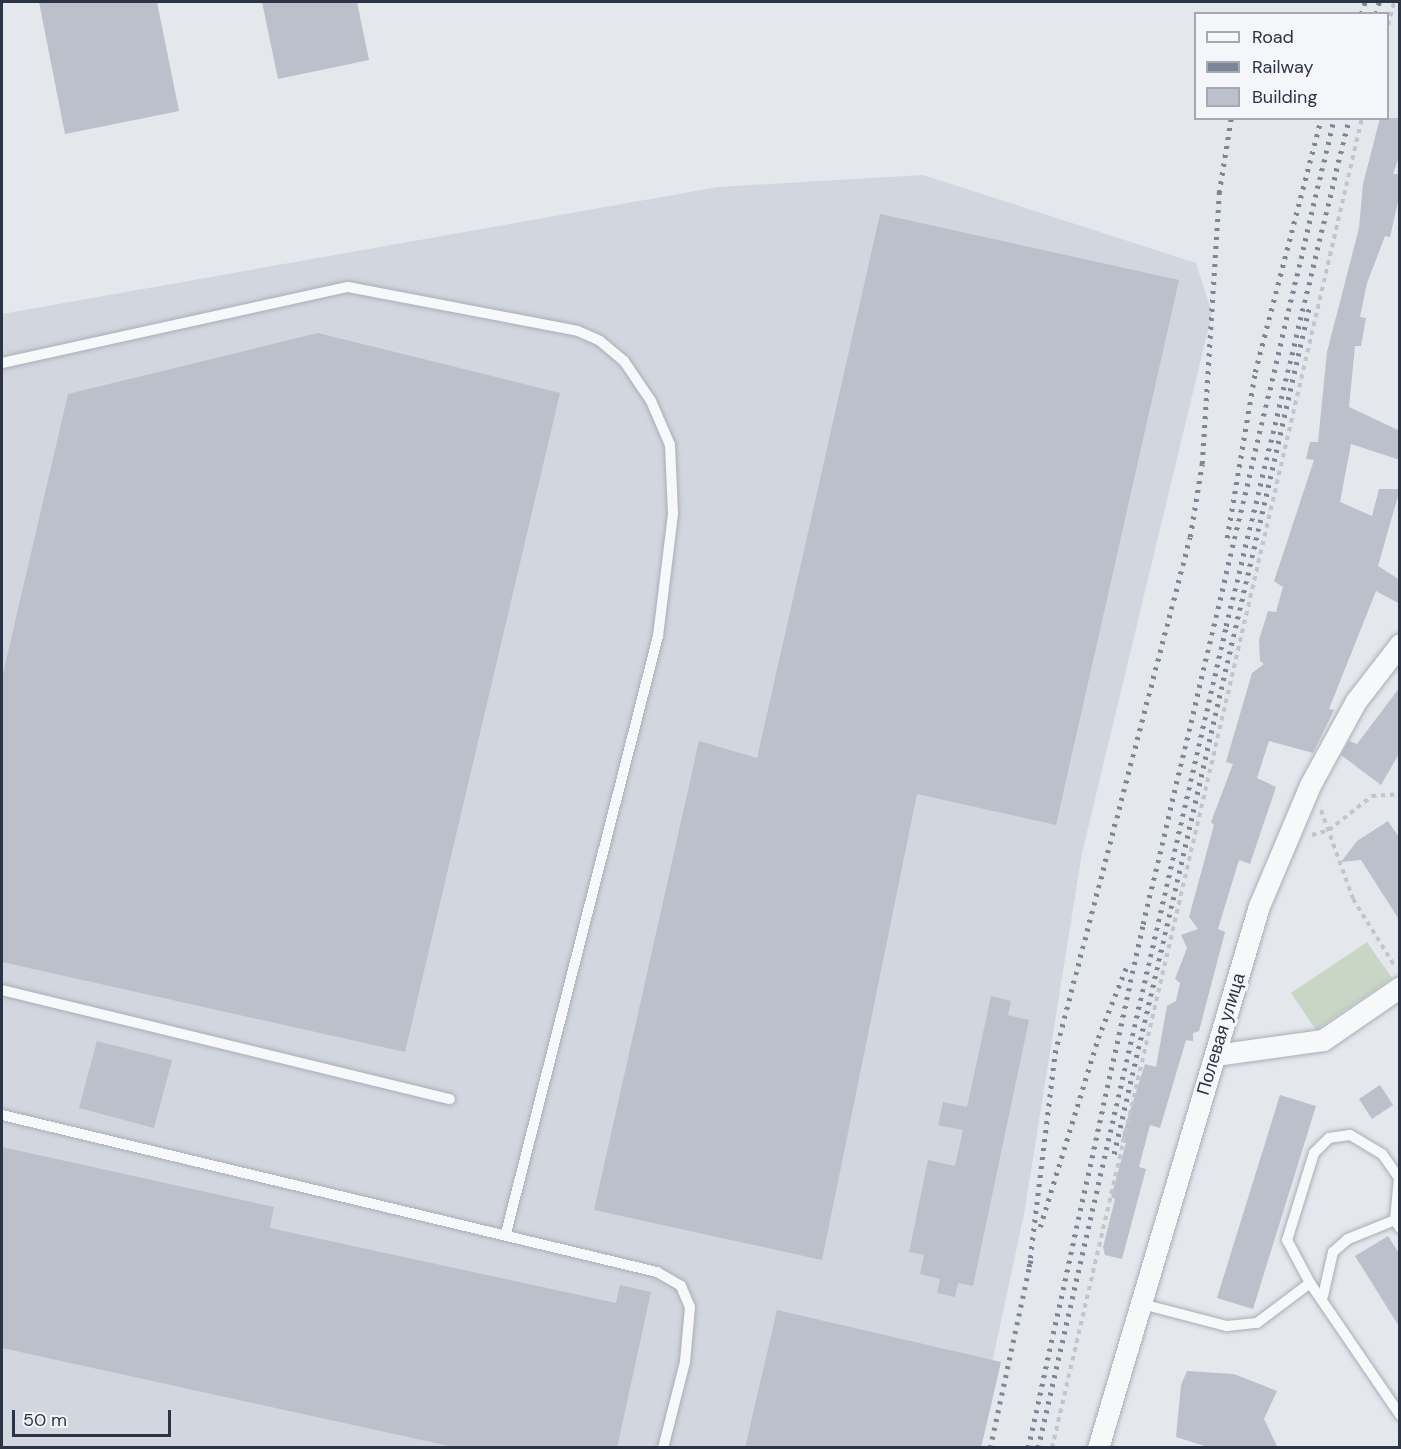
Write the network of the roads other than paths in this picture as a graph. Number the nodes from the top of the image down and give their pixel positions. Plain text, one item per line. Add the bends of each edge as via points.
1 (2, 363) edge
2 (1400, 644) edge
3 (1400, 987) edge
4 (2, 990) edge
5 (1215, 1055) junction
6 (450, 1099) dead end
7 (2, 1114) edge
8 (1399, 1178) edge
9 (1397, 1224) edge
10 (506, 1233) junction
11 (1310, 1283) junction
12 (1323, 1296) junction
13 (1138, 1303) junction
14 (1400, 1415) edge
15 (1102, 1446) edge
16 (663, 1448) edge

1 - 10 lane via 348,287 578,331 600,341 624,361 651,400 670,445 673,514 658,636
2 - 5 street, Полевая улица via 1356,701 1310,785 1259,906
3 - 5 street via 1323,1040
4 - 6 lane
5 - 13 street, Полевая улица
7 - 10 lane
8 - 9 lane
8 - 11 lane via 1382,1154 1350,1135 1329,1138 1314,1153 1287,1240
9 - 12 lane via 1348,1239 1333,1252
10 - 16 lane via 657,1272 681,1286 690,1306 690,1332
11 - 12 lane
11 - 13 lane via 1257,1323 1227,1326
12 - 14 lane
13 - 15 street, Полевая улица

